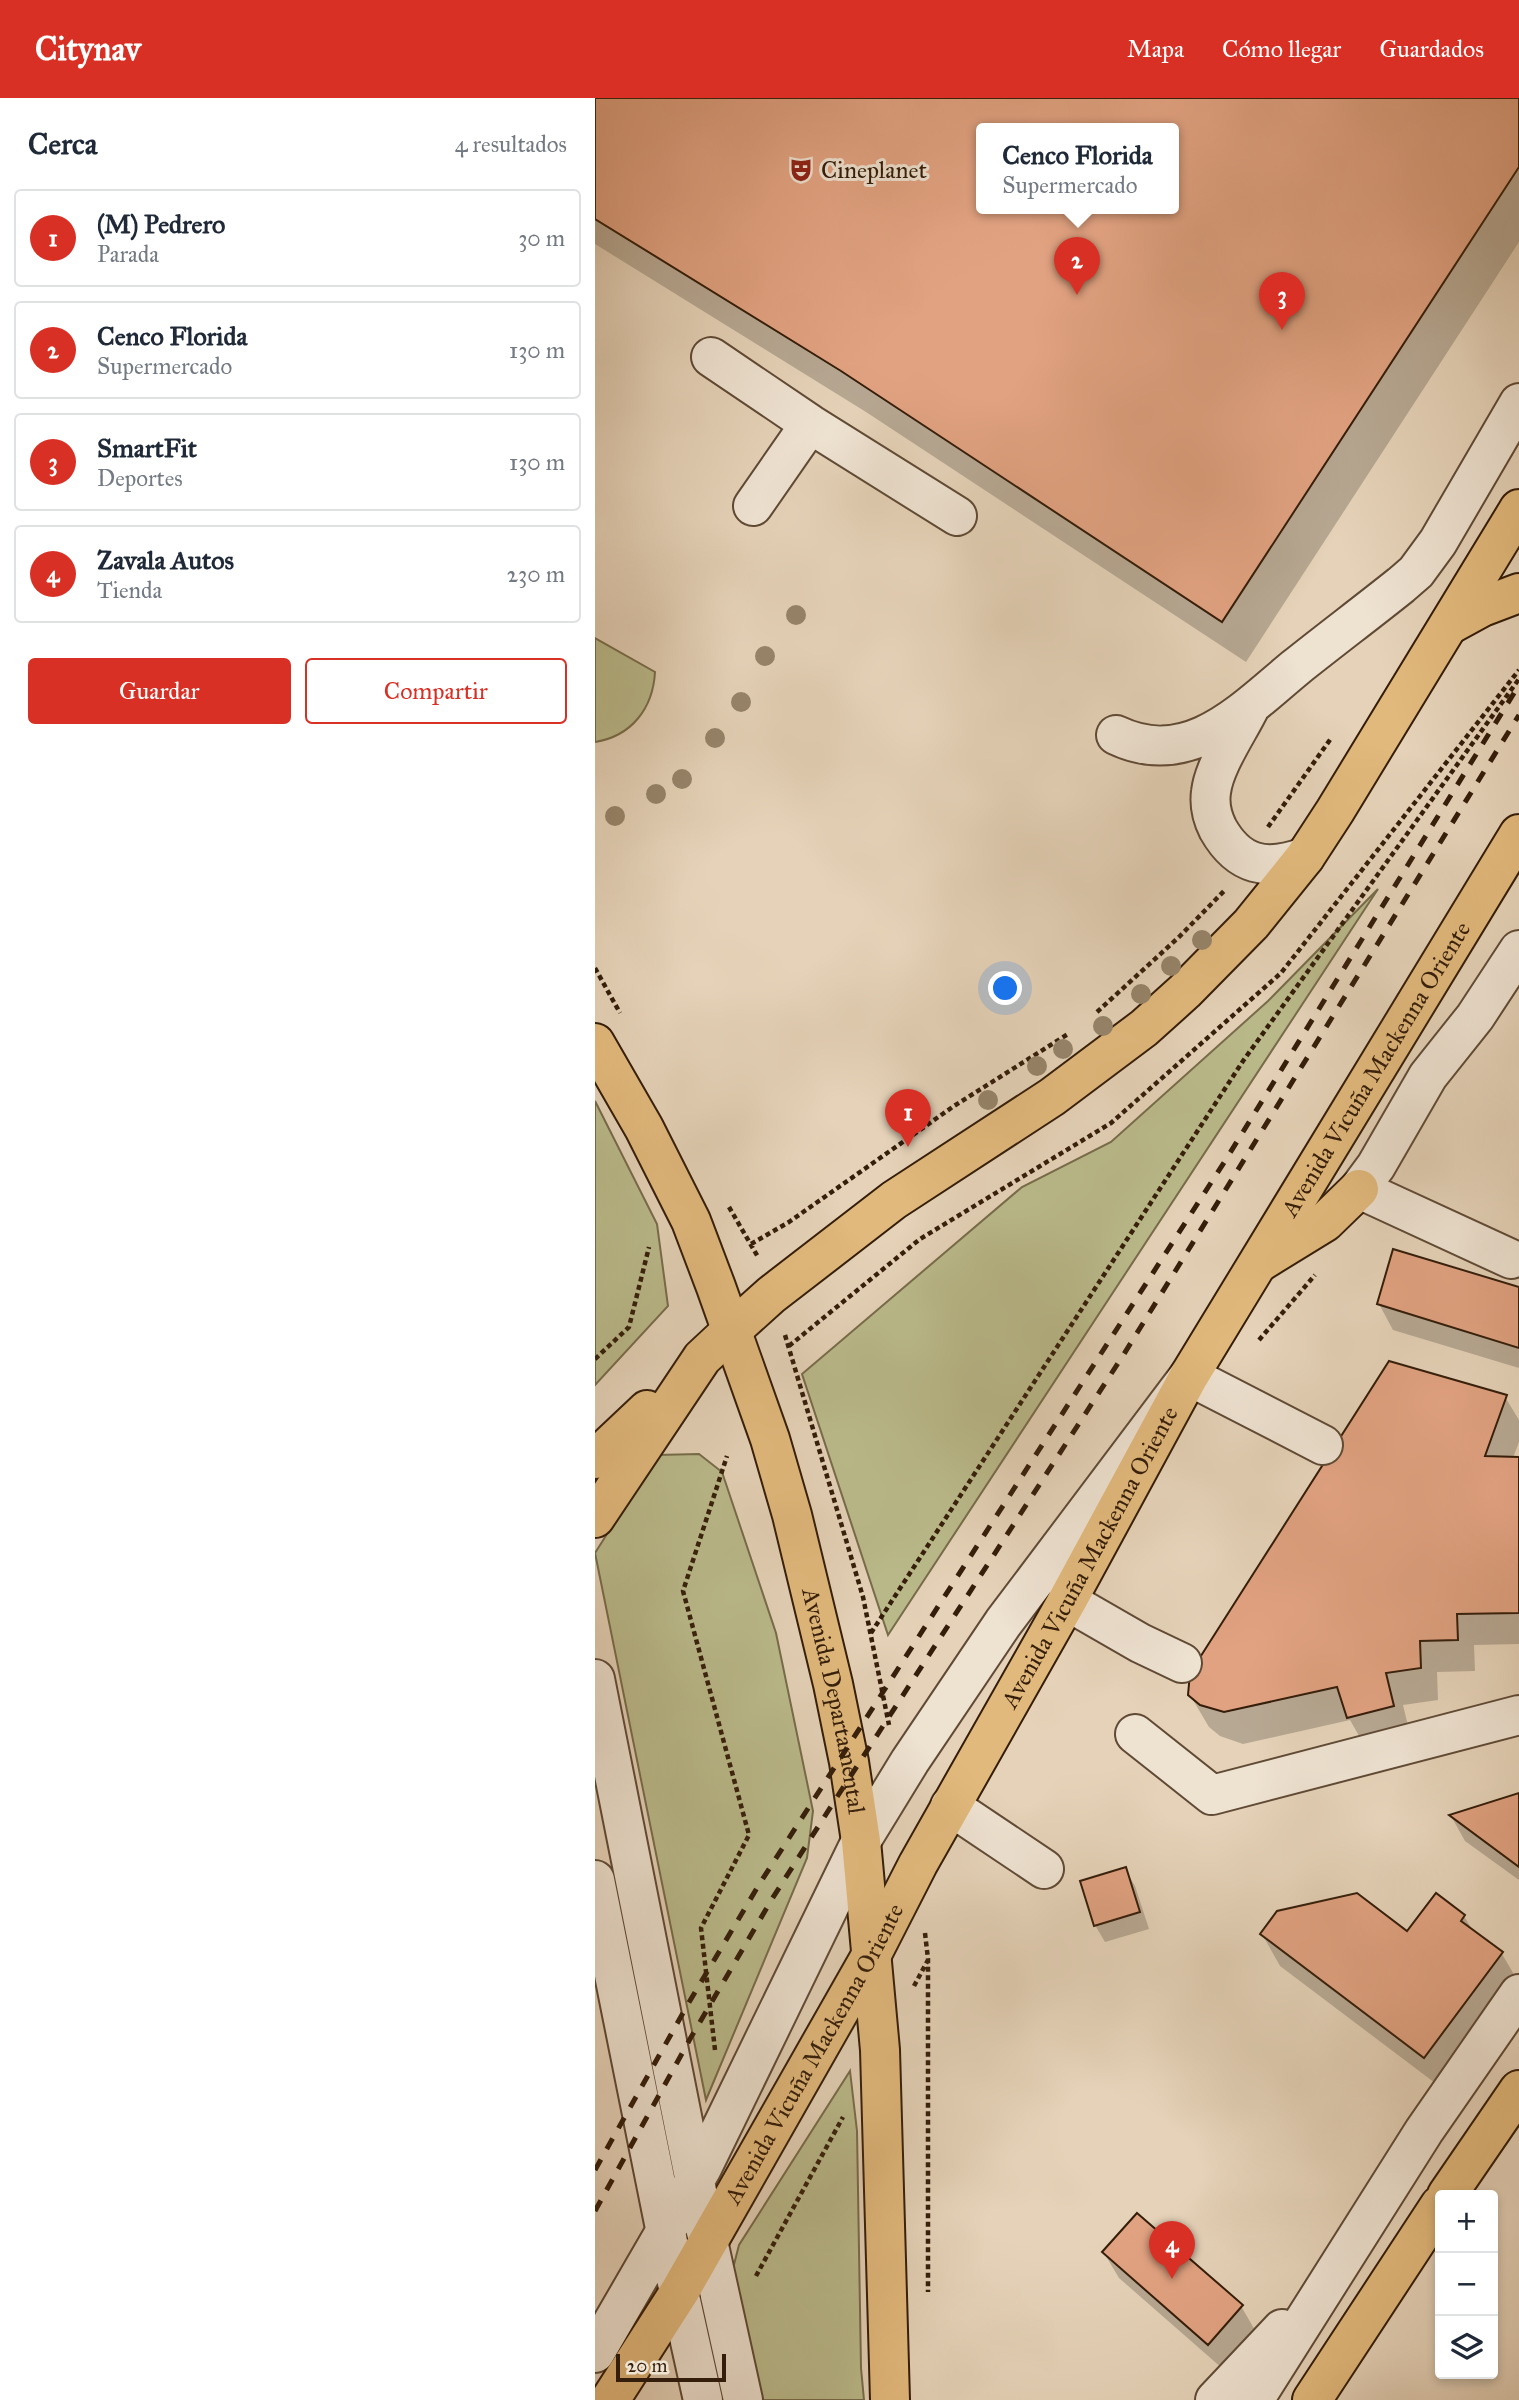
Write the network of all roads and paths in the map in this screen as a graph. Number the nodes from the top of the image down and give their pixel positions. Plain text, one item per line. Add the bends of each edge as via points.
1 (711, 357) dead end
2 (1519, 403) edge
3 (810, 424) junction
4 (753, 506) dead end
5 (1519, 509) edge
6 (957, 516) dead end
7 (1519, 593) edge
8 (1449, 625) junction
9 (1519, 679) edge
10 (1251, 706) junction
11 (1116, 735) dead end
12 (1519, 834) edge
13 (1305, 858) junction
14 (1228, 887) dead end
15 (1519, 950) edge
16 (1097, 1012) dead end
17 (1076, 1029) dead end
18 (595, 1043) edge
19 (1359, 1189) junction
20 (920, 1240) dead end
21 (751, 1244) dead end
22 (649, 1247) dead end
23 (1511, 1259) dead end
24 (1256, 1264) junction
25 (1323, 1265) dead end
26 (731, 1331) junction
27 (789, 1346) dead end
28 (702, 1358) junction
29 (595, 1359) edge
30 (1202, 1383) junction
31 (1323, 1445) dead end
32 (727, 1456) dead end
33 (595, 1459) edge
34 (595, 1518) edge
35 (1067, 1601) junction
36 (870, 1634) dead end
37 (1182, 1663) dead end
38 (595, 1679) edge
39 (1519, 1715) edge
40 (1135, 1734) dead end
41 (950, 1806) junction
42 (861, 1841) junction
43 (1044, 1869) dead end
44 (595, 1880) edge
45 (872, 1954) junction
46 (1519, 1994) edge
47 (716, 2061) dead end
48 (1519, 2090) edge
49 (695, 2182) junction
50 (1450, 2190) edge
51 (1435, 2213) edge
52 (666, 2233) junction
53 (709, 2239) junction
54 (754, 2264) dead end
55 (756, 2276) dead end
56 (680, 2291) junction
57 (1322, 2291) junction
58 (595, 2353) edge
59 (610, 2400) edge
60 (703, 2400) edge
61 (743, 2400) edge
62 (890, 2400) edge
63 (1215, 2400) edge
64 (1254, 2400) edge
65 (1312, 2400) edge

1 - 3 street
2 - 10 street via 1416,572
3 - 4 street
3 - 6 street
5 - 8 main road
7 - 8 main road
8 - 13 main road
9 - 36 path via 1243,1061
10 - 11 street via 1213,732 1179,744 1146,745
10 - 13 street via 1211,790 1213,818 1226,842 1246,859 1272,865
12 - 24 main road, Avenida Vicuña Mackenna Oriente
13 - 26 main road via 1221,957 1144,1028 1052,1097 894,1200
14 - 16 path
15 - 19 street, Avenida Vicuña Mackenna Oriente via 1475,1017 1428,1076
17 - 21 path
18 - 26 main road, Avenida Departamental via 691,1222
19 - 23 street
19 - 24 main road via 1325,1222
20 - 27 path
22 - 29 path via 629,1327
24 - 30 main road, Avenida Vicuña Mackenna Oriente
25 - 30 path
26 - 28 main road
26 - 42 main road, Avenida Departamental via 792,1515 833,1684
28 - 33 main road
28 - 34 main road
30 - 31 street
30 - 35 main road, Avenida Vicuña Mackenna Oriente
30 - 42 street via 1108,1481 975,1662
32 - 47 path via 683,1591 749,1835 701,1928
35 - 37 street
35 - 41 main road, Avenida Vicuña Mackenna Oriente
38 - 49 street
39 - 40 street via 1212,1795
41 - 43 street
41 - 45 main road, Avenida Vicuña Mackenna Oriente
42 - 45 main road, Avenida Departamental
42 - 49 street
44 - 52 street
45 - 53 main road, Avenida Vicuña Mackenna Oriente
45 - 62 main road, Avenida Departamental via 882,2100
46 - 57 street
48 - 50 main road
49 - 52 street
49 - 53 street
51 - 65 main road
52 - 56 street
52 - 58 street
53 - 56 main road, Avenida Vicuña Mackenna Oriente
53 - 61 street
54 - 55 path
56 - 59 main road, Avenida Vicuña Mackenna Oriente
56 - 60 street
57 - 63 street
57 - 64 street

